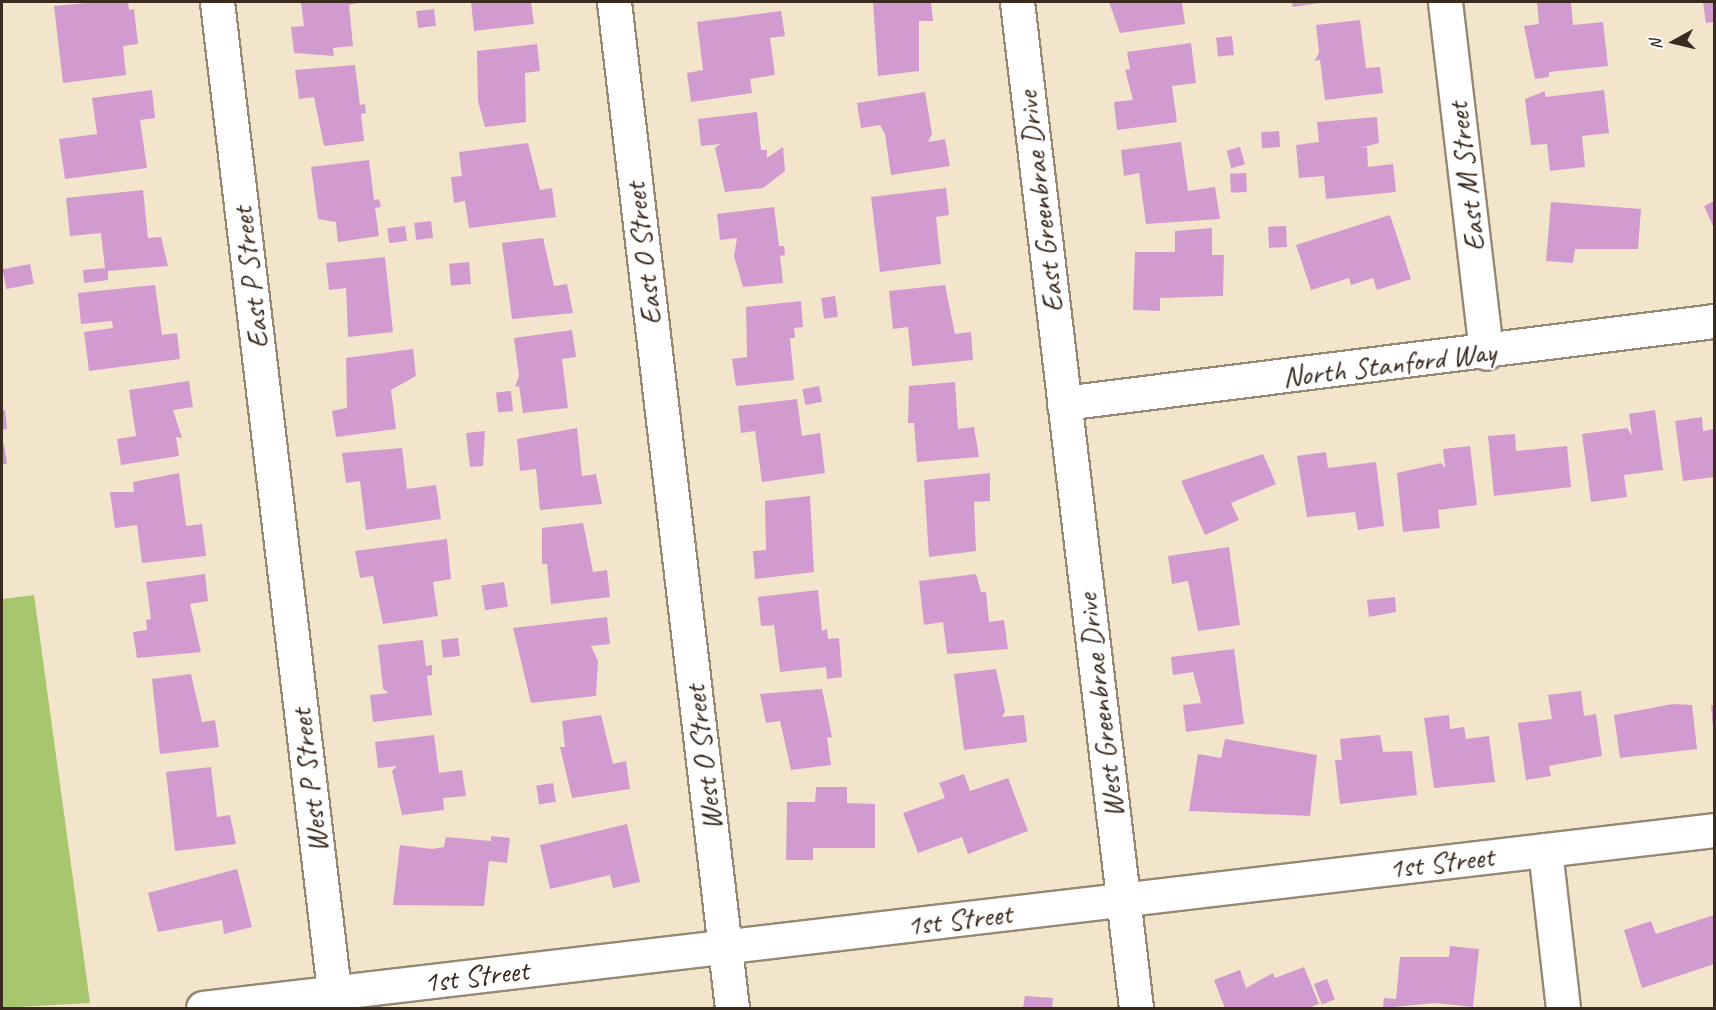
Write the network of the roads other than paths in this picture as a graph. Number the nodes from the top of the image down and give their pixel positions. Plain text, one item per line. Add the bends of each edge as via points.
1 (217, 2) edge
2 (614, 2) edge
3 (1017, 2) edge
4 (1445, 2) edge
5 (1714, 321) edge
6 (1486, 353) junction
7 (1064, 403) junction
8 (673, 507) joint
9 (282, 554) joint
10 (1714, 830) edge
11 (1545, 850) junction
12 (1123, 900) junction
13 (725, 947) junction
14 (335, 1001) edge
15 (203, 1008) edge
16 (732, 1008) edge
17 (1136, 1008) edge
18 (1563, 1008) edge

1 - 9 street, East P Street
2 - 8 street, East O Street
3 - 7 street, East Greenbrae Drive
4 - 6 street, East M Street
5 - 6 street, North Stanford Way
6 - 7 street, North Stanford Way
7 - 12 street, West Greenbrae Drive
8 - 13 street, West O Street
9 - 14 street, West P Street
10 - 11 street, 1st Street
11 - 12 street, 1st Street
11 - 18 street
12 - 13 street, 1st Street
12 - 17 street, West Greenbrae Drive
13 - 14 street, 1st Street
13 - 16 street, West O Street
14 - 15 street, 1st Street

